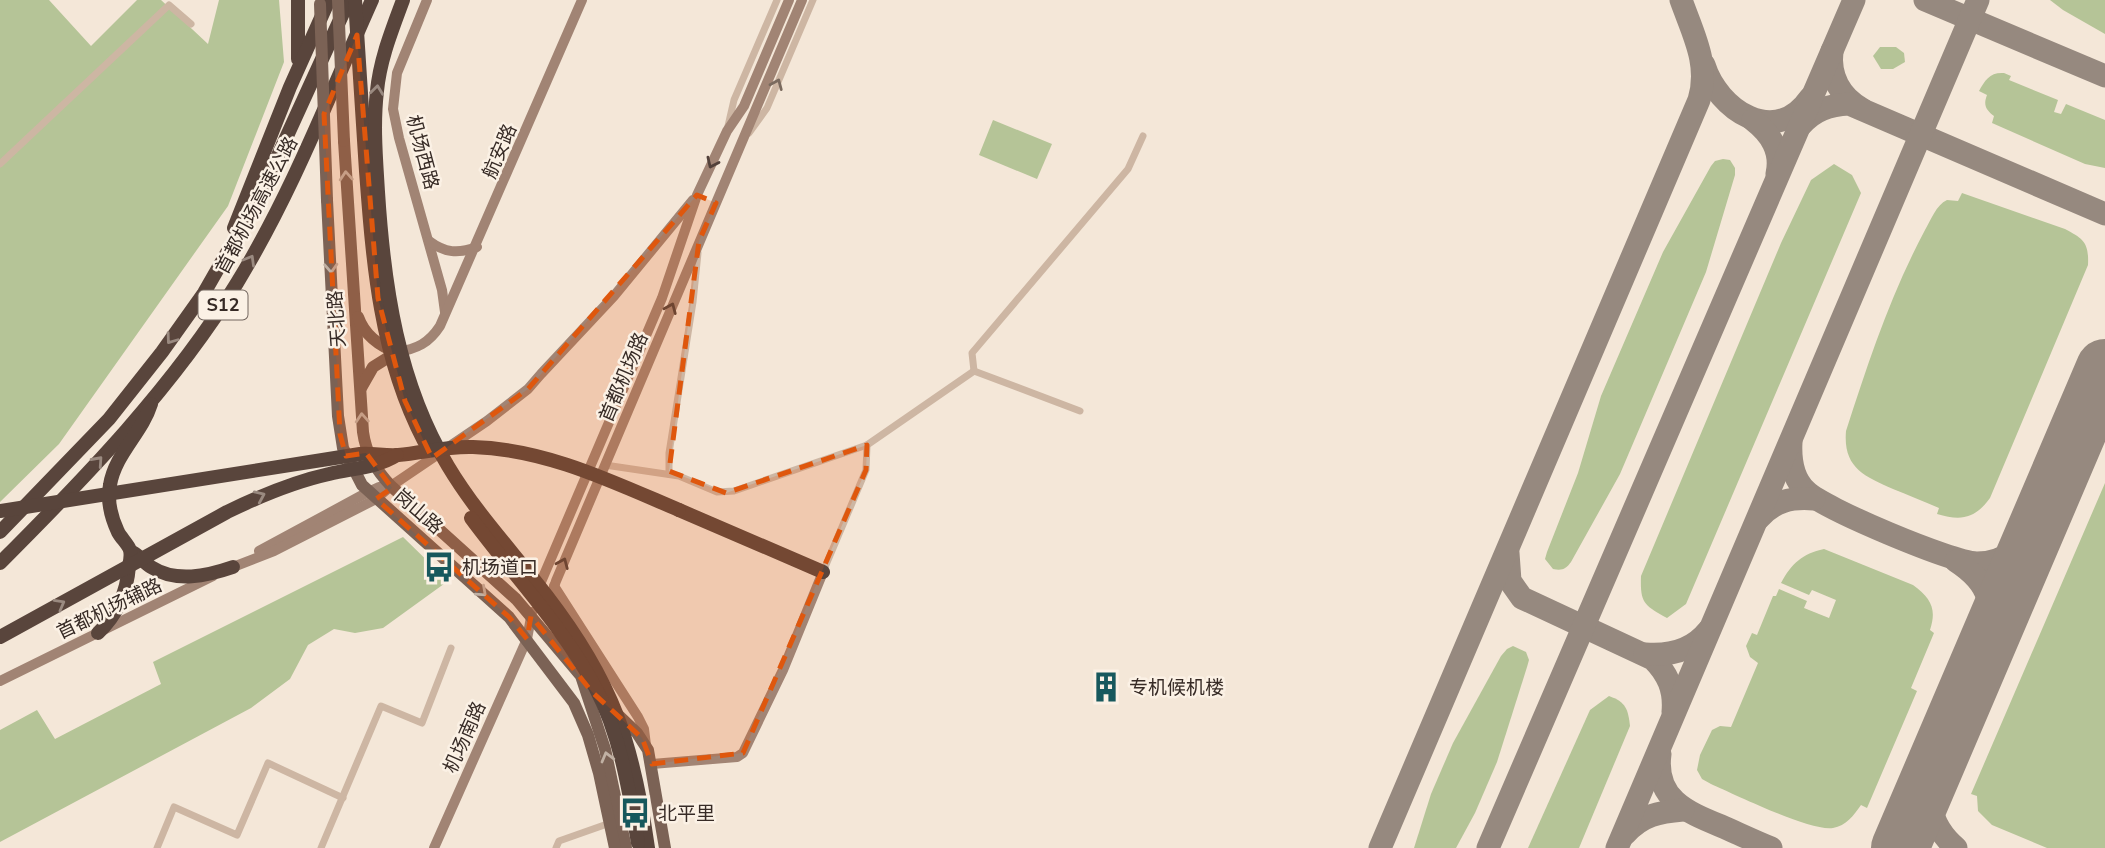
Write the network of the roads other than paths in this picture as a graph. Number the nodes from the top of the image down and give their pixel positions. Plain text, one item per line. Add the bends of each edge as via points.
1 (298, 0) edge
2 (338, 0) edge
3 (349, 0) edge
4 (355, 0) edge
5 (372, 0) edge
6 (403, 0) edge
7 (426, 0) edge
8 (582, 0) edge
9 (777, 0) edge
10 (789, 0) edge
11 (802, 0) edge
12 (813, 0) edge
13 (323, 1) edge
14 (191, 24) dead end
15 (290, 87) junction
16 (727, 131) junction
17 (1143, 136) dead end
18 (743, 143) junction
19 (0, 164) edge
20 (697, 195) junction
21 (716, 203) junction
22 (429, 241) junction
23 (699, 241) junction
24 (477, 247) junction
25 (223, 262) junction
26 (354, 305) junction
27 (445, 315) junction
28 (397, 352) junction
29 (974, 371) junction
30 (157, 391) junction
31 (360, 391) junction
32 (1080, 411) dead end
33 (866, 445) junction
34 (398, 455) junction
35 (605, 465) junction
36 (669, 474) junction
37 (391, 486) junction
38 (372, 496) junction
39 (0, 511) edge
40 (0, 532) edge
41 (130, 551) junction
42 (0, 563) edge
43 (233, 567) junction
44 (823, 572) junction
45 (554, 586) junction
46 (531, 616) junction
47 (540, 626) junction
48 (98, 633) junction
49 (0, 637) edge
50 (527, 639) junction
51 (452, 648) dead end
52 (581, 676) junction
53 (0, 681) edge
54 (646, 745) junction
55 (652, 764) junction
56 (343, 798) junction
57 (611, 823) junction
58 (157, 848) edge
59 (321, 848) edge
60 (434, 848) edge
61 (556, 848) edge
62 (615, 848) edge
63 (625, 848) edge
64 (638, 848) edge
65 (648, 848) edge
66 (665, 848) edge

1 - 15 highway via 300,50
26 -> 2 main road, 天北路, bridge
3 - 25 highway, 首都机场高速公路 / S12 via 292,129
4 - 64 highway, bridge via 378,298 405,401 453,492 560,630 604,705 620,755
30 -> 5 highway, 首都机场高速公路 / S12 via 216,315 269,226 314,137
65 -> 6 highway, bridge via 637,778 621,721 604,683 574,633 447,465 420,411 401,354 384,258 375,123 382,60
7 - 22 street, 机场西路 via 401,62 393,98 399,138
8 - 24 street, 航安路
9 - 16 street, 首都机场路 via 734,100
10 - 16 street, 首都机场路 via 744,106
11 - 18 street, 首都机场路
18 -> 12 street, 首都机场路 via 767,108
13 - 15 highway
13 -> 38 main road, 天北路, bridge via 327,200 340,434 348,461
14 - 19 street via 169,5
15 - 25 highway
16 -> 20 street, 首都机场路
17 - 29 street via 1128,169 972,353
18 - 21 street, 首都机场路
20 - 21 street
20 - 37 street, 首都机场路 via 614,296 528,388
20 - 46 street, 首都机场路 via 662,298 536,592
21 - 23 street, 首都机场路
22 - 24 street via 452,252
22 - 27 street, 机场西路
35 -> 23 street, 首都机场路
23 - 36 street via 668,453
24 - 27 street, 航安路
25 -> 40 highway, 首都机场高速公路 / S12 via 169,343 109,419
26 - 28 main road via 365,331
26 - 31 main road, 天北路
27 - 28 street, 航安路 via 428,343
28 - 31 main road via 373,368
29 - 32 street
29 - 33 street
30 - 41 highway via 144,424 111,480 110,511
42 -> 30 highway, 首都机场高速公路 / S12 via 91,469
37 -> 31 main road, 天北路 via 367,452
33 - 36 street via 726,493
33 - 44 street via 866,470
34 - 39 highway, bridge via 360,454
34 - 44 highway, bridge via 454,447 536,455
49 -> 34 highway, bridge via 255,498
35 - 36 street
45 -> 35 street, 首都机场路
37 - 38 street, 首都机场路 via 379,488
37 - 46 main road, 岗山路
38 - 43 street, 首都机场辅路 via 270,544
38 -> 50 main road, 岗山路 via 509,617
41 - 43 highway via 149,567 172,575 200,577
41 - 48 highway via 122,600
43 - 48 street, 首都机场辅路
44 - 55 street via 743,753
45 - 47 street, 首都机场路
45 - 54 street via 638,717
46 - 47 main road, 岗山路
46 - 50 street, 首都机场路
47 - 50 street
47 - 52 main road
48 - 53 street, 首都机场辅路
50 - 57 main road via 581,717
50 - 60 street, 机场南路
51 - 56 street via 422,723 382,706
52 - 54 main road
63 -> 52 main road via 606,749
54 - 55 main road
55 - 66 main road
56 - 58 street via 268,763 237,835 174,807
56 - 59 street
57 - 61 street via 559,841
57 - 62 main road

